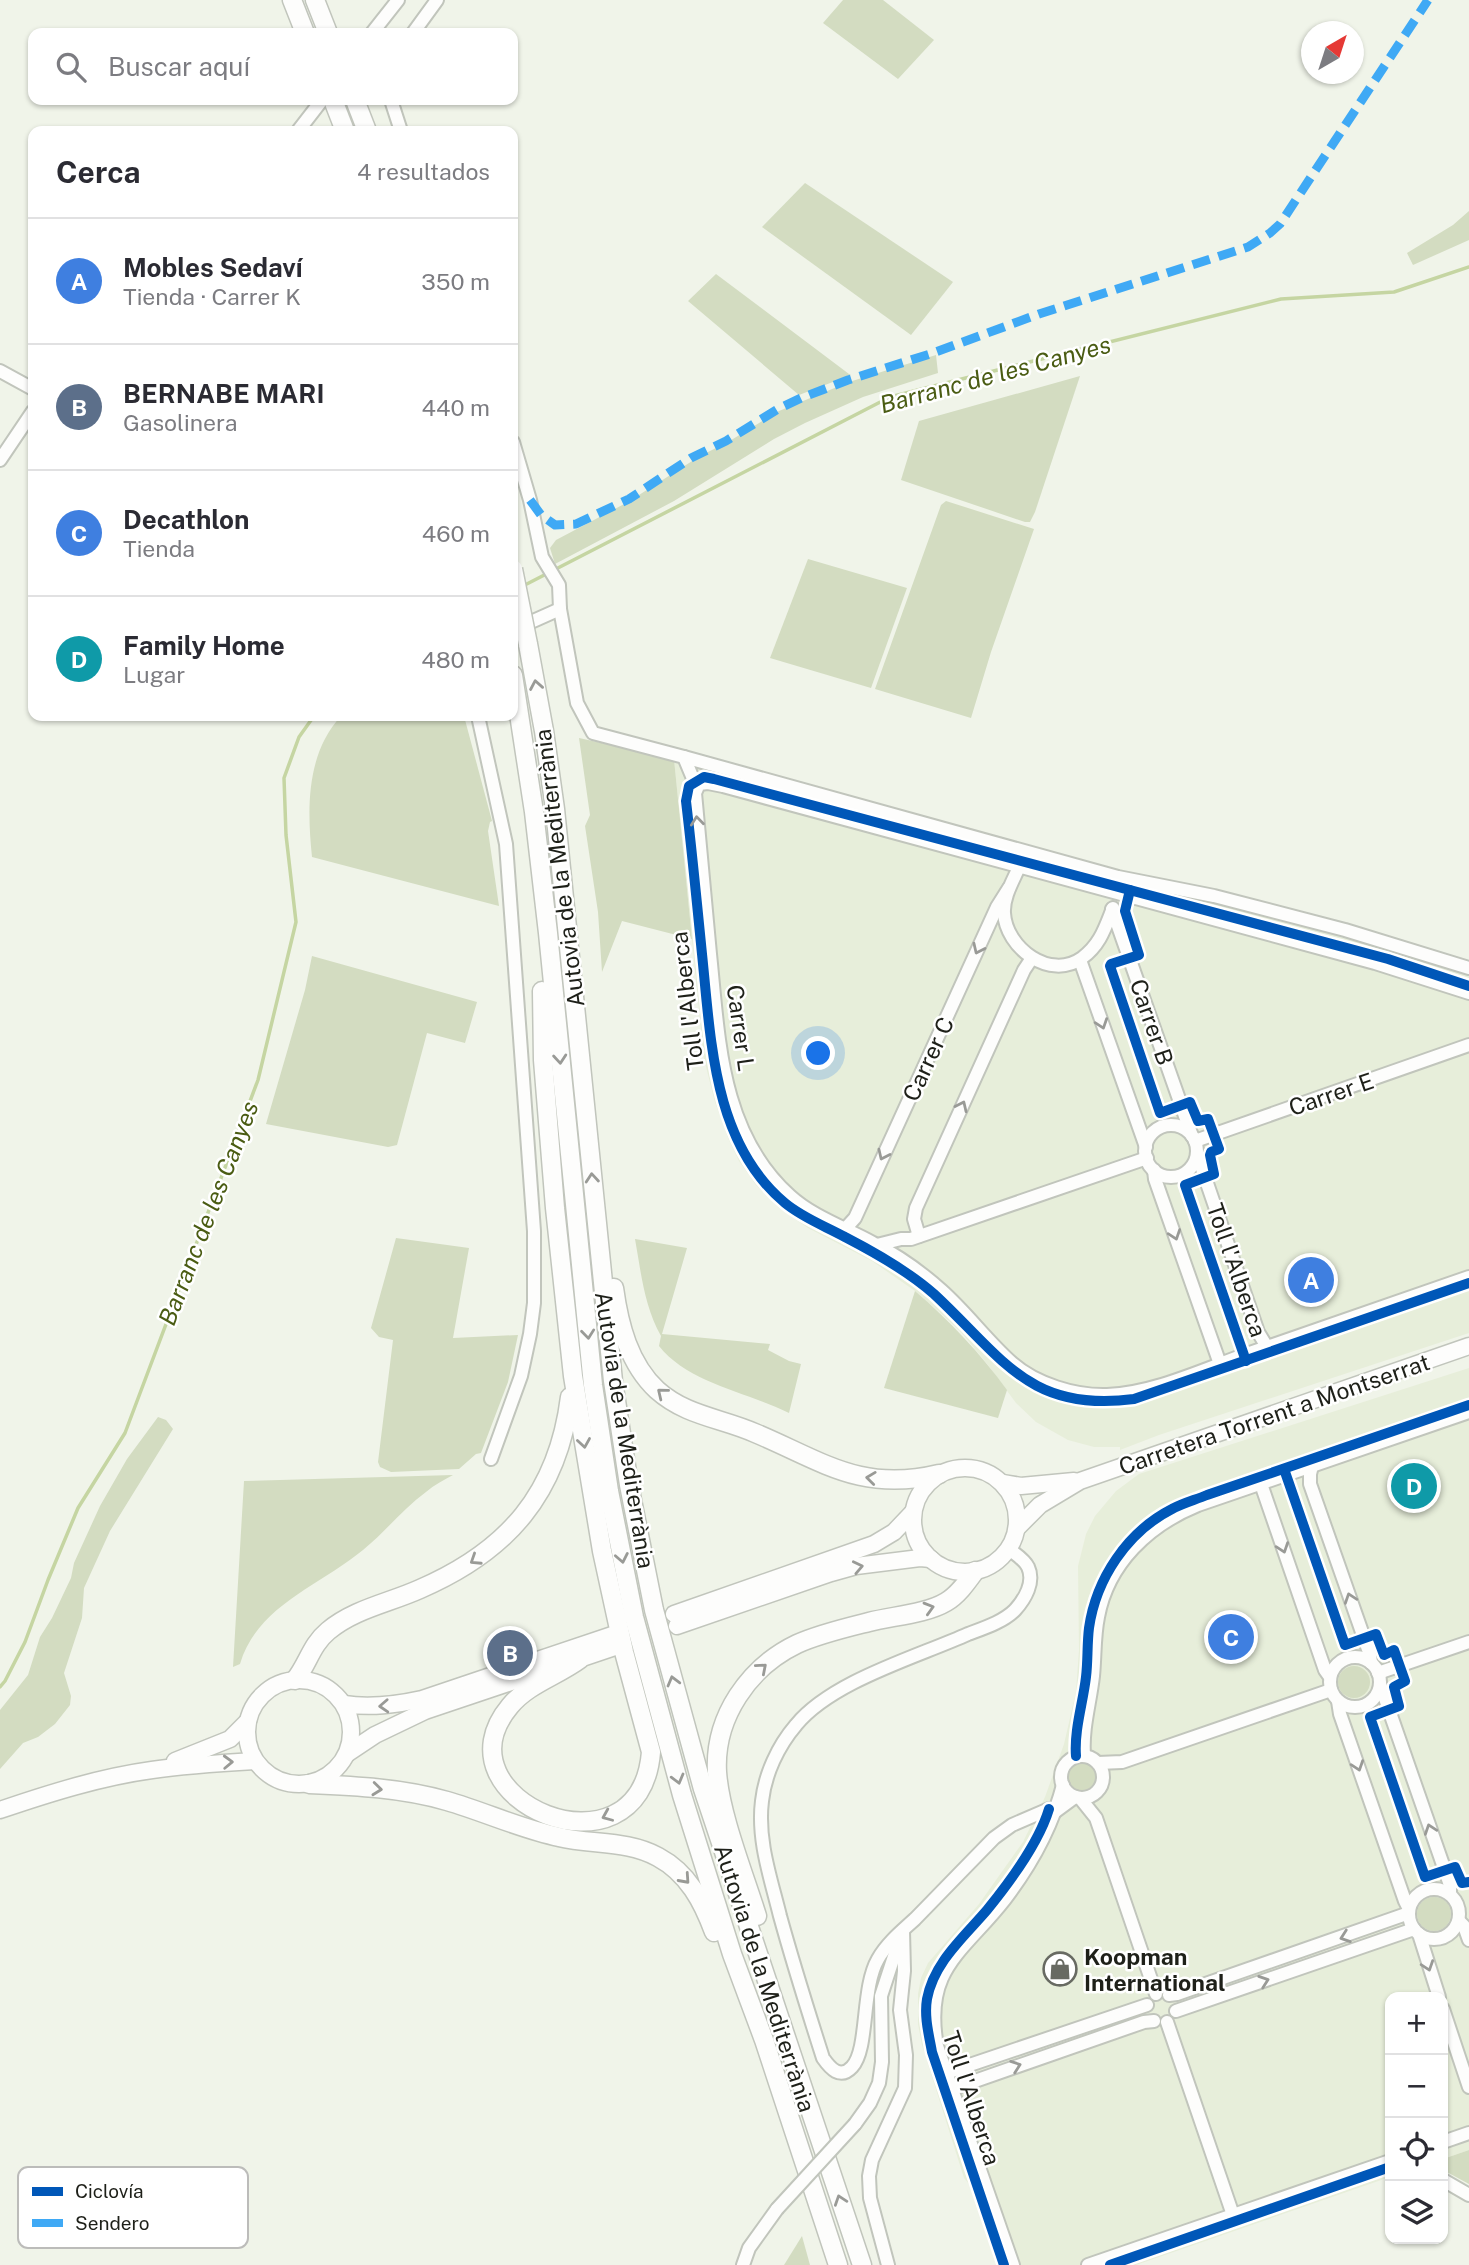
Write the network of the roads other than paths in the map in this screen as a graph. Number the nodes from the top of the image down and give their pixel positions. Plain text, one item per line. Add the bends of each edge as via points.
1 (292, 0) edge
2 (316, 0) edge
3 (397, 0) edge
4 (436, 0) edge
5 (303, 28) edge
6 (326, 28) edge
7 (376, 28) edge
8 (417, 28) edge
9 (318, 105) edge
10 (335, 105) edge
11 (357, 105) edge
12 (393, 105) edge
13 (302, 126) edge
14 (343, 126) edge
15 (365, 126) edge
16 (399, 126) edge
17 (0, 371) edge
18 (28, 386) edge
19 (28, 418) edge
20 (518, 459) edge
21 (0, 460) edge
22 (518, 594) edge
23 (560, 609) junction
24 (518, 628) edge
25 (518, 708) edge
26 (479, 721) edge
27 (684, 757) junction
28 (699, 784) junction
29 (1018, 867) junction
30 (1009, 888) junction
31 (1118, 894) junction
32 (1112, 909) junction
33 (548, 933) junction
34 (1032, 958) junction
35 (1080, 960) junction
36 (1469, 968) edge
37 (1469, 993) edge
38 (1468, 1047) edge
39 (1195, 1144) junction
40 (1146, 1153) junction
41 (1154, 1170) junction
42 (845, 1229) junction
43 (915, 1238) junction
44 (877, 1245) junction
45 (598, 1246) junction
46 (904, 1262) junction
47 (1469, 1277) edge
48 (1469, 1346) edge
49 (1268, 1347) junction
50 (1220, 1364) junction
51 (573, 1376) junction
52 (1469, 1412) edge
53 (491, 1459) dead end
54 (1312, 1466) junction
55 (939, 1474) junction
56 (1080, 1480) junction
57 (1003, 1483) junction
58 (1261, 1484) junction
59 (913, 1512) junction
60 (1017, 1528) junction
61 (1009, 1549) junction
62 (931, 1559) junction
63 (975, 1571) junction
64 (1469, 1642) edge
65 (580, 1659) junction
66 (1376, 1674) junction
67 (295, 1680) junction
68 (1333, 1690) junction
69 (344, 1704) junction
70 (248, 1721) junction
71 (348, 1754) junction
72 (1084, 1755) junction
73 (256, 1761) junction
74 (1122, 1762) junction
75 (1098, 1763) junction
76 (151, 1770) junction
77 (309, 1784) junction
78 (1063, 1785) junction
79 (1100, 1787) junction
80 (1078, 1797) junction
81 (0, 1810) edge
82 (1056, 1811) junction
83 (1096, 1818) junction
84 (1469, 1893) edge
85 (1452, 1895) junction
86 (1409, 1911) junction
87 (1462, 1915) edge
88 (903, 1931) junction
89 (1416, 1932) junction
90 (1469, 1940) edge
91 (1437, 1992) edge
92 (1163, 1994) junction
93 (1147, 2005) junction
94 (1176, 2011) junction
95 (1160, 2021) junction
96 (1448, 2024) edge
97 (782, 2032) junction
98 (764, 2040) junction
99 (946, 2073) junction
100 (1469, 2087) edge
101 (951, 2089) junction
102 (1469, 2133) edge
103 (1448, 2140) edge
104 (1385, 2163) edge
105 (1445, 2181) edge
106 (1469, 2195) edge
107 (1233, 2215) junction
108 (743, 2265) edge
109 (838, 2265) edge
110 (862, 2265) edge
111 (888, 2265) edge
112 (1013, 2265) edge
113 (1087, 2265) edge

1 - 5 highway
2 - 6 highway
3 - 7 street
4 - 8 street
9 - 13 street
10 - 14 highway
11 - 15 highway
12 - 16 street
17 - 18 street
19 - 21 street
20 - 23 street via 542,557 559,585
45 -> 22 highway, Autovia de la Mediterrània, bridge via 555,809
23 - 24 street
23 - 27 street via 577,703 593,733
25 - 33 highway, Autovia de la Mediterrània
26 - 53 street via 506,844 534,1231 530,1334 521,1376
27 - 28 street
27 - 36 street via 1118,877 1345,930
28 - 29 street via 723,786
42 -> 28 street, Carrer L via 791,1198 766,1172 734,1108 721,1065 695,793
29 - 30 street
29 - 31 street
30 - 34 street via 1004,913 1007,929
30 -> 42 street, Carrer C via 855,1218
31 - 32 street
31 - 37 street
32 - 35 street via 1099,942
32 - 39 street, Carrer B
33 - 51 highway via 540,965 543,1060
33 -> 98 highway, Autovia de la Mediterrània via 593,1385 611,1503 634,1617 678,1781
34 - 35 street via 1054,965
43 -> 34 street via 916,1208
35 -> 40 street, Carrer B
38 - 39 street, Carrer E
39 - 40 street via 1180,1127 1165,1126 1152,1134
39 - 41 street via 1190,1168 1177,1176
39 - 49 street, Carrer B via 1258,1332
40 - 41 street
40 - 43 street
41 -> 50 street
42 - 44 street, Carrer L
43 - 44 street
43 - 46 street via 905,1251
44 - 46 street, Carrer L
55 -> 45 highway via 920,1479 846,1474 676,1404 651,1383 632,1357 612,1273
97 -> 45 highway, Autovia de la Mediterrània via 703,1789 654,1610 629,1485
46 - 50 street, Carrer L via 942,1291 1013,1364 1054,1387 1103,1395 1129,1393
47 - 49 street, Carrer L
48 - 56 main road, Carretera Torrent a Montserrat
49 - 50 street, Carrer L
51 -> 65 highway via 602,1552 651,1752 650,1769 630,1802 616,1813 580,1823 538,1813 521,1802 497,1772 493,1752 500,1721 522,1693
51 -> 67 highway via 563,1440 542,1488 500,1541 454,1573 366,1609 329,1630 309,1653
52 - 54 street
54 - 58 street
66 -> 54 street via 1310,1484
55 - 57 main road via 965,1467 979,1469
55 - 59 main road via 926,1484
56 - 57 main road via 1021,1486
56 - 60 main road via 1040,1505
57 - 60 main road via 1017,1512
58 -> 68 street
58 - 72 street via 1169,1518 1141,1539 1120,1565 1098,1615 1082,1737
59 - 62 main road via 916,1538
59 -> 62 main road via 874,1544 675,1620 856,1566
60 - 61 main road
61 - 63 main road via 1000,1559
61 - 88 street via 1028,1567 1030,1579 1027,1594 1015,1610 827,1698 797,1723 767,1776 762,1835 768,1871 822,2058 831,2070 839,2073 855,2065 872,1972
62 - 63 main road via 960,1572
97 -> 63 highway via 780,1990 720,1793 718,1747 730,1710 751,1678 799,1643 947,1602
64 - 66 street
65 -> 69 main road via 613,1641 422,1699 395,1705
65 - 71 main road via 425,1711
66 - 68 street via 1374,1698 1360,1706 1353,1707
66 - 68 street via 1365,1659 1350,1657 1337,1664
85 -> 66 street
67 - 69 main road via 323,1685
67 - 70 main road via 282,1682 262,1695
68 - 74 street
68 -> 86 street
69 - 71 main road via 351,1719
70 - 73 main road via 249,1748
70 - 76 main road via 230,1739
71 - 77 main road via 339,1768
72 - 75 street
72 - 78 street via 1064,1765
76 -> 73 main road
73 - 77 main road via 279,1781
74 - 75 street
74 - 79 street
75 - 79 street
76 - 81 main road via 80,1785
77 -> 98 highway via 405,1792 535,1831 622,1844 659,1858 698,1896 744,2018
78 - 80 street
78 - 82 street
79 - 80 street via 1087,1798
79 - 83 street
80 - 82 street
80 - 83 street
82 - 88 street via 1049,1809 1012,1825 994,1838
82 - 99 street via 1020,1878 942,1977 933,2024
83 - 92 street
84 - 85 street
85 - 86 street via 1437,1889 1422,1891
85 - 87 street
86 - 89 street
86 -> 92 street via 1177,1994
87 - 89 street via 1442,1938
87 - 90 street
88 - 108 street, bridge via 881,1996 882,2062 870,2103 777,2209 749,2248
88 - 111 street via 900,2010 905,2088 869,2176 870,2198
89 -> 91 street
94 -> 89 street
92 - 93 street via 1152,1997
92 - 94 street via 1175,2002
93 - 95 street via 1148,2014
93 - 99 street
94 - 95 street
101 -> 95 street via 1144,2022
95 - 107 street
96 - 100 street
110 -> 97 highway, Autovia de la Mediterrània
98 - 109 highway, Autovia de la Mediterrània
99 - 101 street
101 - 112 street
102 - 103 street
104 - 107 street
105 - 106 street
107 - 113 street

